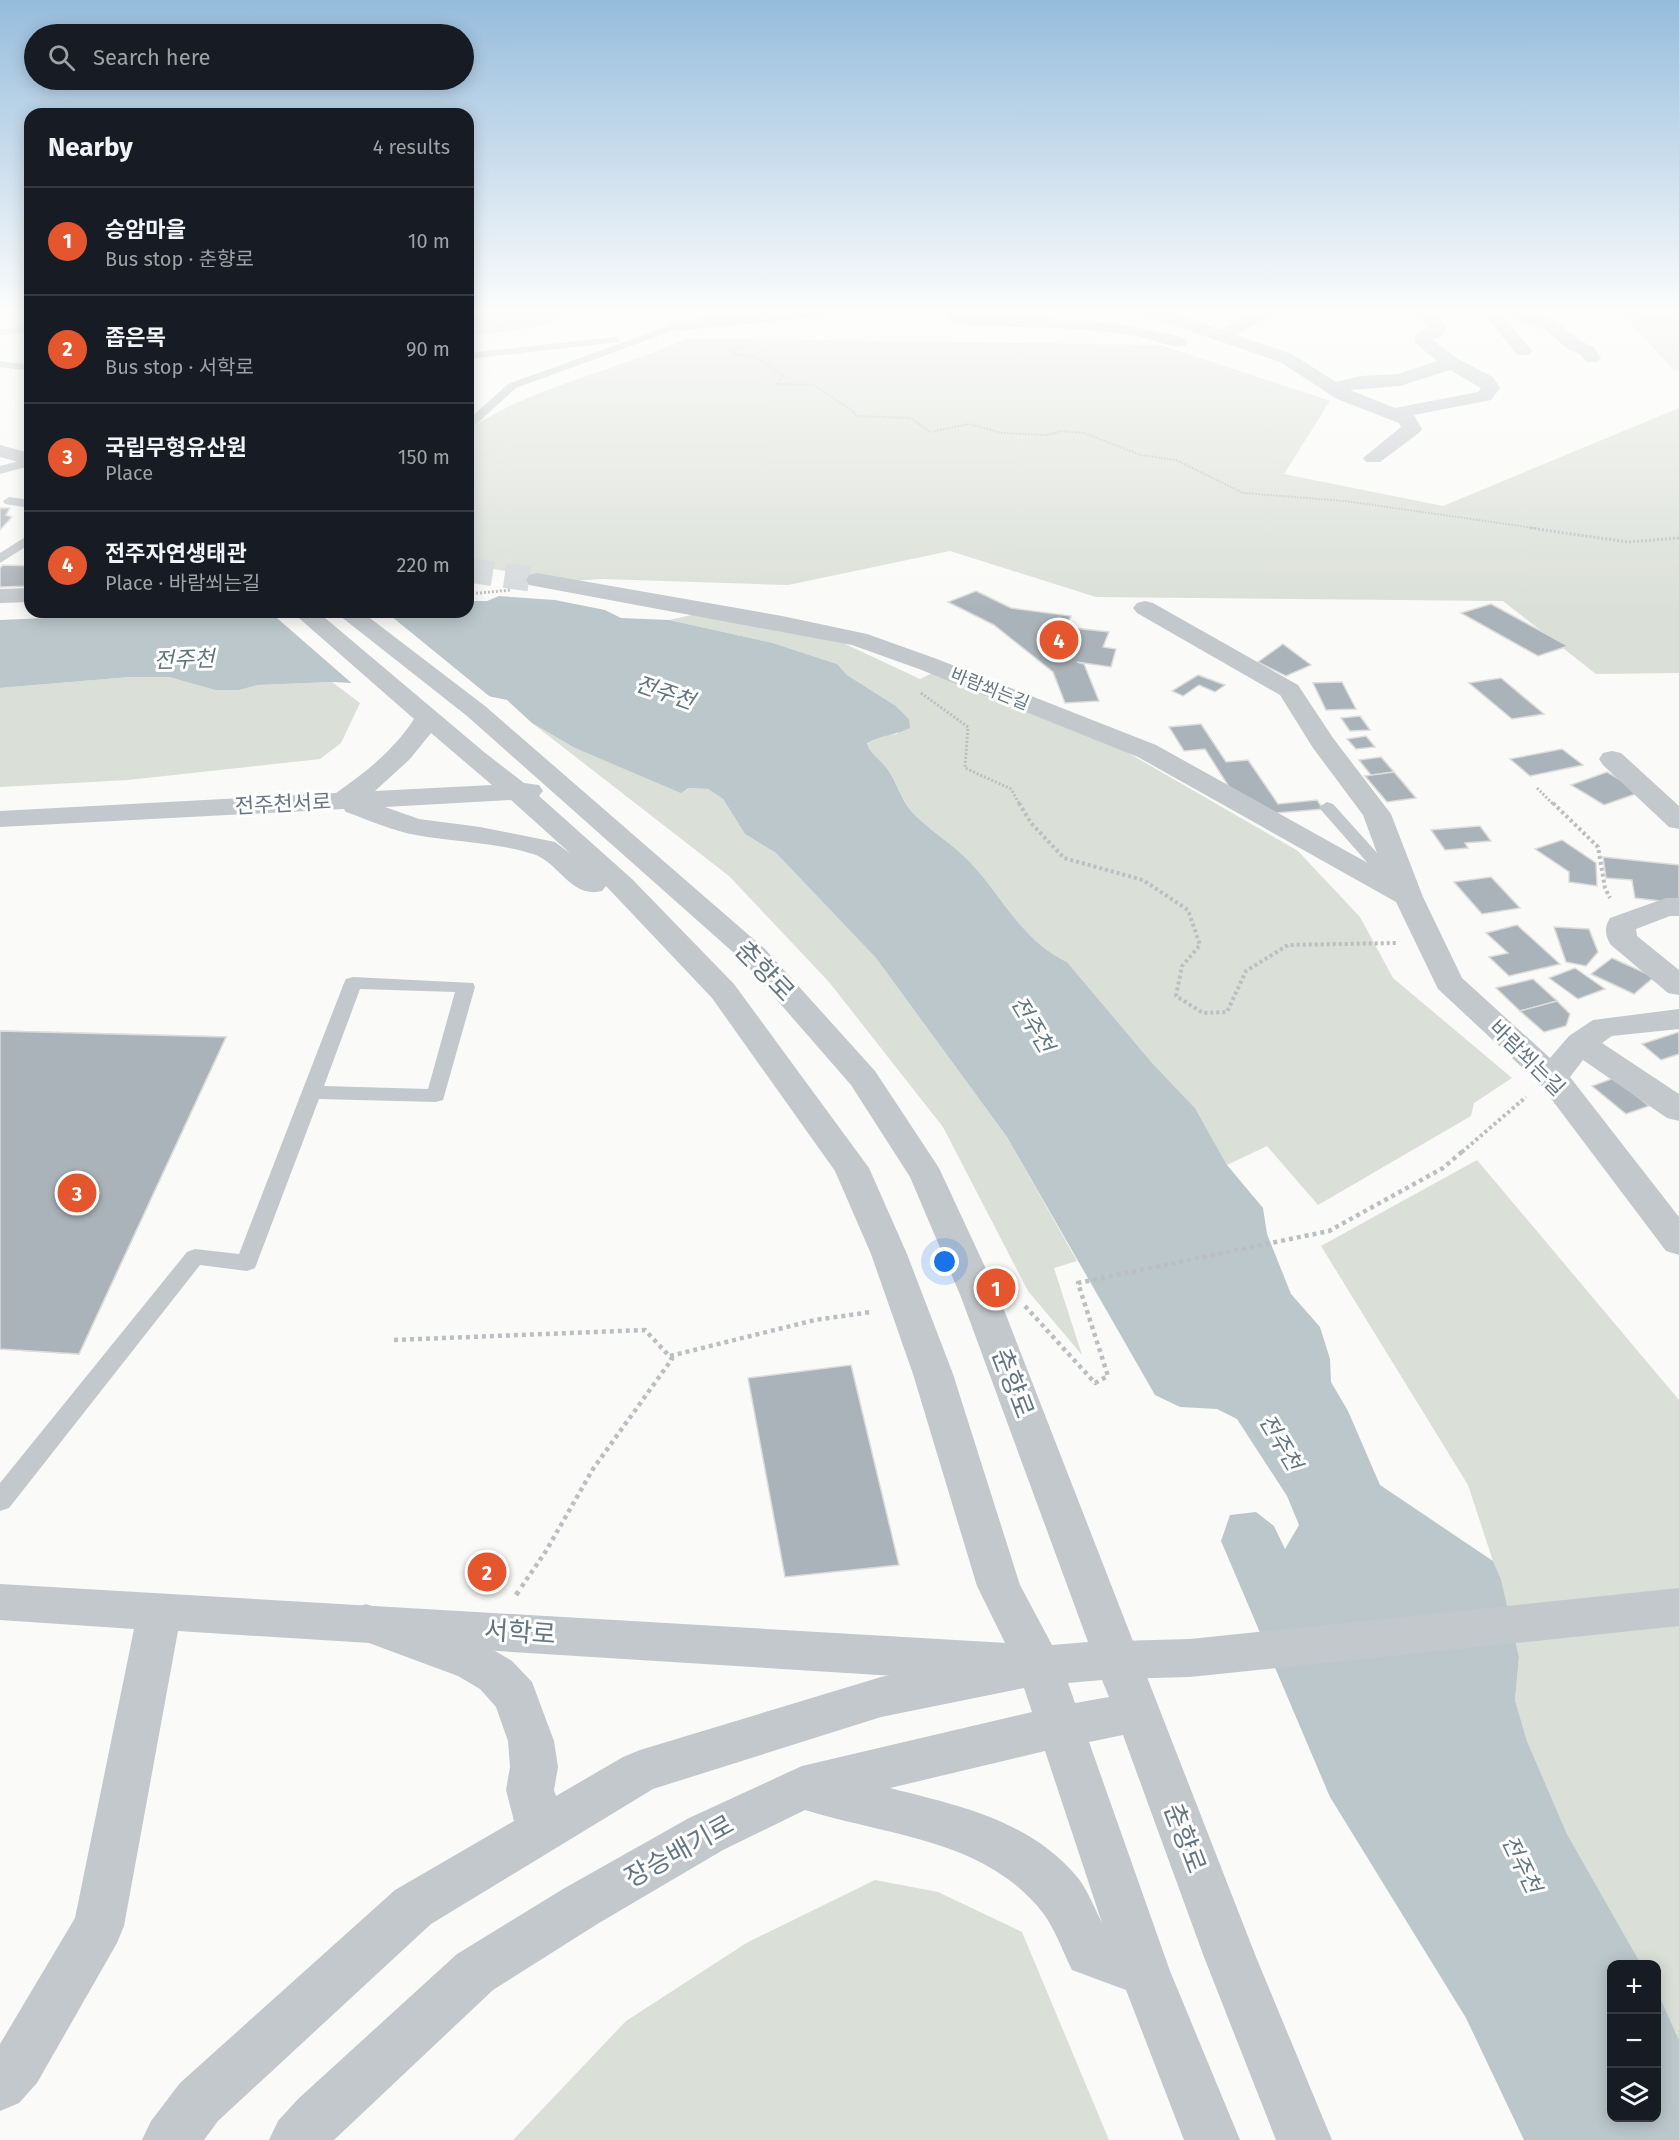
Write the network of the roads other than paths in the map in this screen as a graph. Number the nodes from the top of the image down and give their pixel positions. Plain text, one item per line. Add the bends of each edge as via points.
1 (1383, 410) edge
2 (1413, 410) edge
3 (1392, 414) junction
4 (0, 451) edge
5 (1373, 458) dead end
6 (24, 459) edge
7 (24, 463) edge
8 (0, 470) edge
9 (9, 501) dead end
10 (24, 503) edge
11 (24, 542) edge
12 (0, 559) edge
13 (537, 580) tunnel mouth
14 (24, 595) edge
15 (0, 596) edge
16 (1145, 608) dead end
17 (311, 618) edge
18 (355, 618) edge
19 (428, 717) junction
20 (1612, 759) dead end
21 (566, 788) junction
22 (518, 792) junction
23 (343, 801) junction
24 (1327, 807) dead end
25 (0, 819) edge
26 (1679, 821) edge
27 (622, 885) junction
28 (1408, 897) junction
29 (1679, 907) edge
30 (1679, 986) edge
31 (1679, 1019) edge
32 (1580, 1043) junction
33 (1552, 1077) junction
34 (312, 1092) junction
35 (1679, 1110) edge
36 (1679, 1242) edge
37 (0, 1501) edge
38 (0, 1602) edge
39 (1679, 1607) edge
40 (160, 1611) junction
41 (366, 1623) junction
42 (1117, 1660) junction
43 (1039, 1665) junction
44 (1138, 1712) junction
45 (1062, 1726) junction
46 (802, 1788) junction
47 (541, 1831) junction
48 (1144, 1971) junction
49 (0, 2084) edge
50 (170, 2140) edge
51 (297, 2140) edge
52 (1212, 2140) edge
53 (1304, 2140) edge

1 - 3 street
2 - 3 street
3 - 5 street via 1407,419 1412,429
4 - 6 street
7 - 8 lane
9 - 10 lane
11 - 12 lane
13 - 28 street, 바람쐬는길 via 782,622 858,639 928,664 1147,751
14 - 15 street
16 - 28 street, 바람쐬는길 via 1289,690 1377,814
17 - 19 street, 춘향로
18 - 21 street, 춘향로 via 476,711
19 - 22 street, 춘향로
19 - 23 street via 417,736 384,773
20 - 26 street
21 - 22 street, 전주천서로
21 - 42 street, 춘향로 via 754,955 863,1078 927,1176 984,1306
22 - 23 street, 전주천서로
22 - 27 street, 춘향로
23 - 25 street, 전주천서로
23 - 27 street via 414,827 545,848 597,889
24 - 28 lane
27 - 43 street, 춘향로 via 723,991 850,1168 889,1254 933,1374 999,1586
28 - 33 street, 바람쐬는길 via 1449,982
29 - 30 street via 1621,924 1622,939
31 - 32 street via 1604,1027
32 - 33 street
32 - 35 street
33 - 36 street, 바람쐬는길
34 - 34 lane via 436,1096 466,987 353,983
34 - 37 lane via 247,1263 195,1257
38 - 40 street, 서학로
39 - 42 street via 1190,1658
40 - 41 street, 서학로
40 - 49 street via 99,1926 18,2064
41 - 43 street, 서학로
41 - 47 street via 474,1662 496,1675 516,1696 531,1741 534,1767 530,1790
42 - 43 street
42 - 44 street, 춘향로
43 - 45 street, 춘향로
43 - 47 street via 881,1697 640,1772
44 - 45 street, 장승배기로
44 - 53 street, 춘향로
45 - 46 street, 장승배기로
45 - 48 street, 춘향로
46 - 48 street via 993,1841 1031,1864 1062,1898 1090,1952
46 - 51 street, 장승배기로 via 706,1834 475,1972
47 - 50 street via 412,1907 199,2102
48 - 52 street, 춘향로

